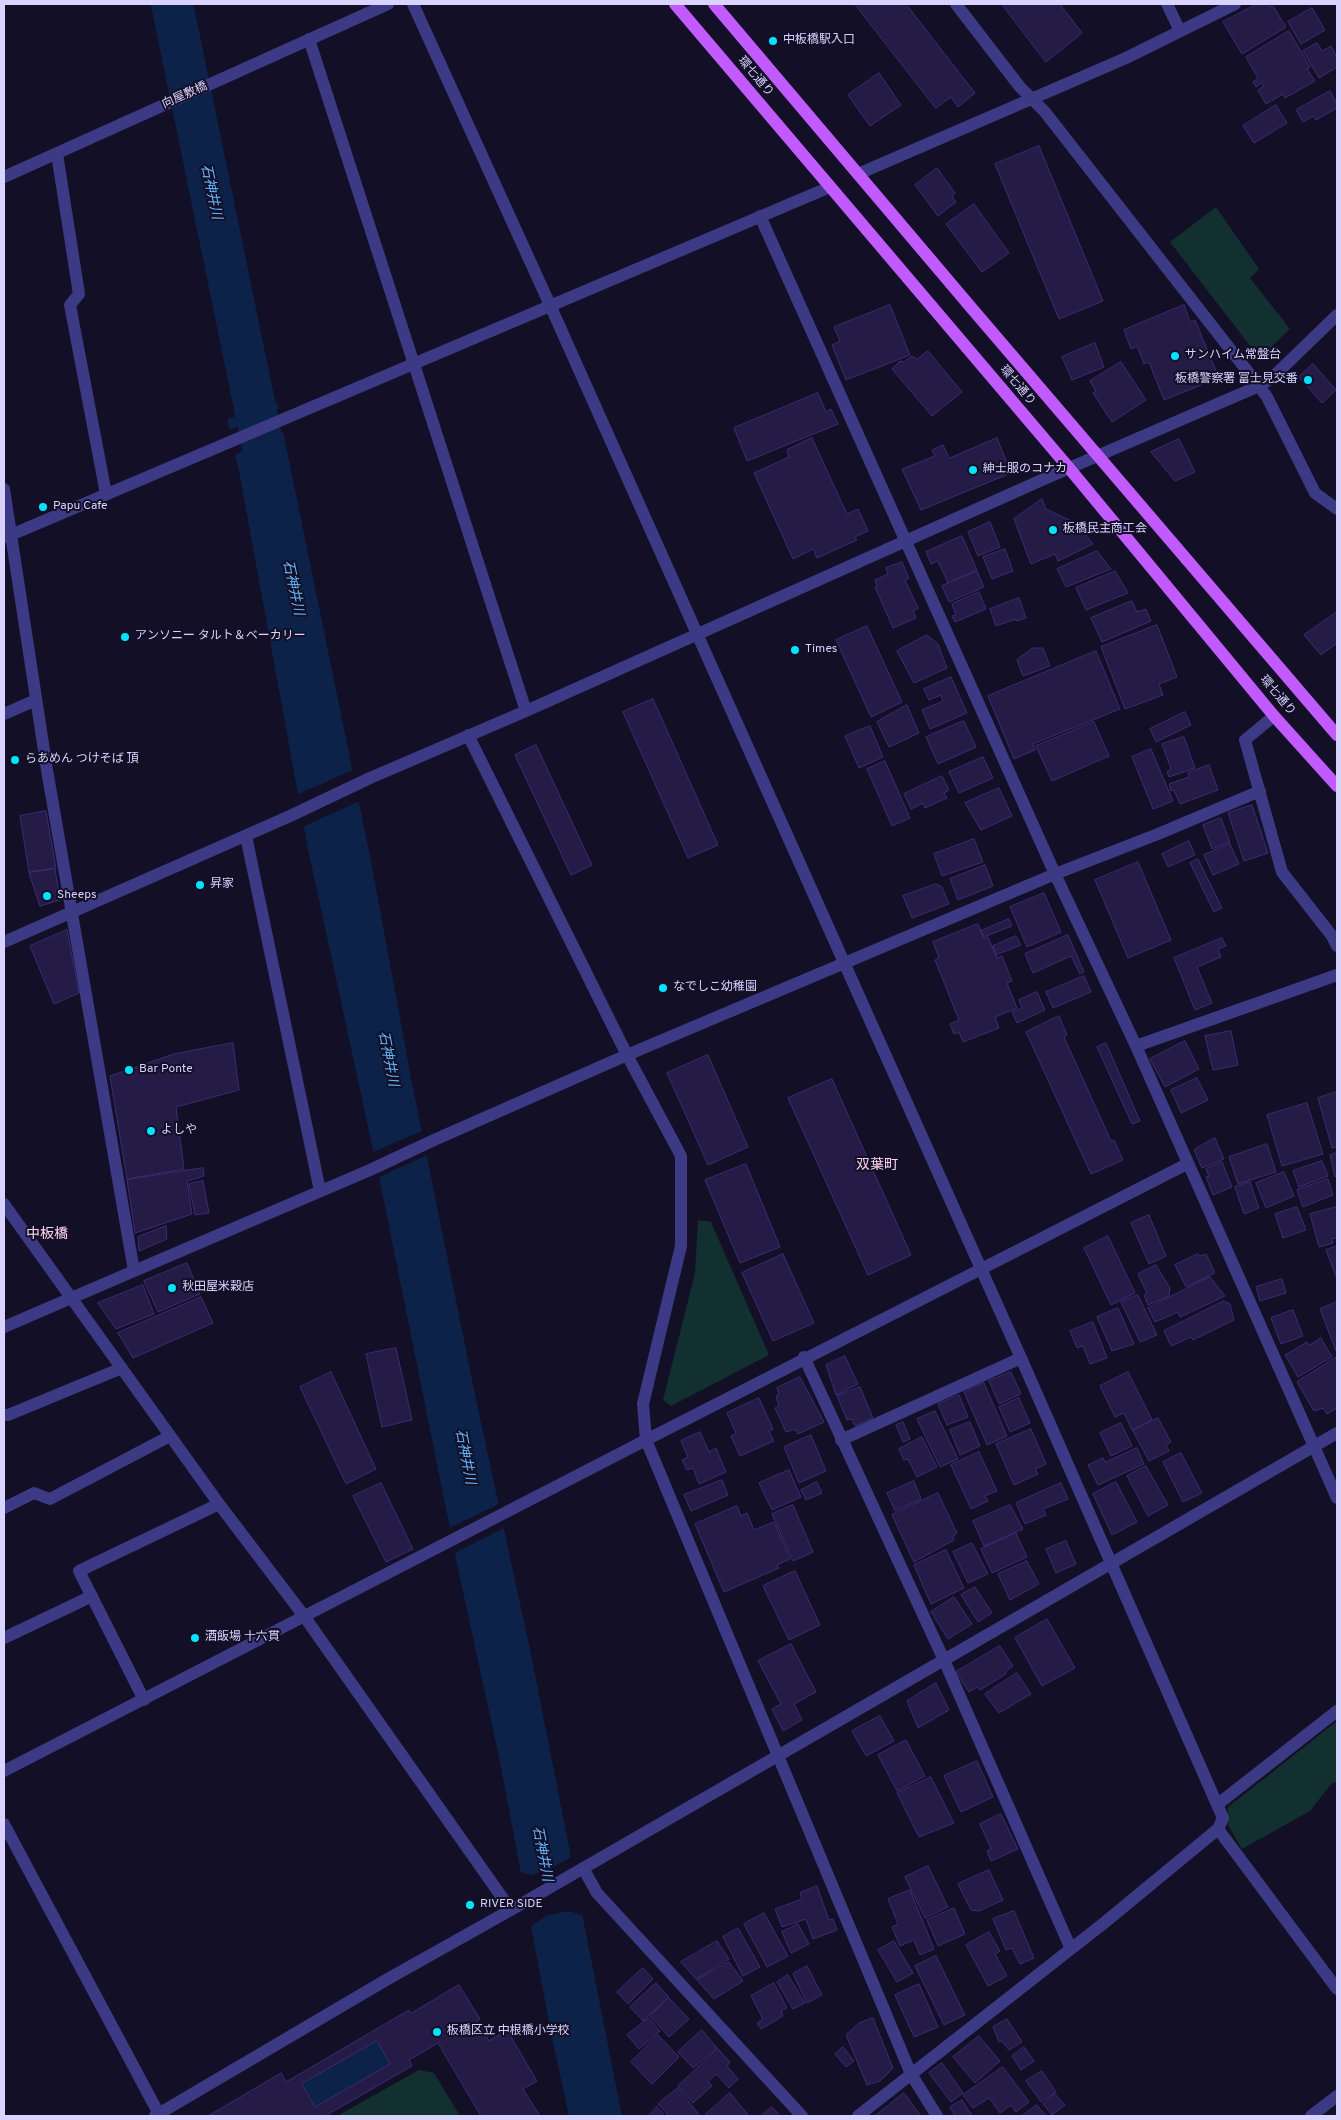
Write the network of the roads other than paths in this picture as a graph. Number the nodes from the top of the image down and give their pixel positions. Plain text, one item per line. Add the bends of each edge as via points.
1 (388, 4) edge
2 (413, 4) edge
3 (675, 4) edge
4 (714, 4) edge
5 (956, 4) edge
6 (1167, 4) edge
7 (1235, 4) edge
8 (1180, 31) junction
9 (309, 39) junction
10 (1032, 100) junction
11 (57, 154) junction
12 (858, 174) junction
13 (4, 177) edge
14 (830, 187) junction
15 (760, 216) junction
16 (550, 305) junction
17 (1337, 315) edge
18 (415, 363) junction
19 (1259, 386) junction
20 (1099, 456) junction
21 (1069, 468) junction
22 (4, 489) edge
23 (106, 494) junction
24 (1337, 509) edge
25 (8, 536) edge
26 (905, 541) junction
27 (696, 634) junction
28 (36, 700) junction
29 (526, 710) junction
30 (4, 714) edge
31 (1274, 716) junction
32 (468, 735) junction
33 (1337, 735) edge
34 (1337, 786) edge
35 (1260, 792) junction
36 (246, 836) junction
37 (1056, 874) junction
38 (71, 912) junction
39 (4, 942) edge
40 (1337, 946) edge
41 (843, 963) junction
42 (1337, 975) edge
43 (1136, 1046) junction
44 (627, 1055) junction
45 (1187, 1164) junction
46 (320, 1191) junction
47 (4, 1204) edge
48 (980, 1269) junction
49 (134, 1271) junction
50 (72, 1298) junction
51 (4, 1327) edge
52 (804, 1357) junction
53 (1021, 1358) junction
54 (122, 1368) junction
55 (4, 1415) edge
56 (1337, 1433) edge
57 (170, 1436) junction
58 (646, 1440) junction
59 (842, 1440) junction
60 (1314, 1446) junction
61 (1337, 1498) edge
62 (219, 1504) junction
63 (4, 1508) edge
64 (1111, 1562) junction
65 (92, 1596) junction
66 (304, 1616) junction
67 (4, 1638) edge
68 (944, 1660) junction
69 (144, 1700) junction
70 (1337, 1711) edge
71 (779, 1754) junction
72 (4, 1771) edge
73 (1218, 1804) junction
74 (4, 1824) edge
75 (1218, 1829) junction
76 (581, 1869) junction
77 (515, 1907) junction
78 (1071, 1949) junction
79 (1337, 1989) edge
80 (911, 2074) junction
81 (1337, 2096) edge
82 (158, 2116) edge
83 (802, 2116) edge
84 (858, 2116) edge
85 (937, 2116) edge
86 (1311, 2116) edge

1 - 9 street, 向屋敷橋
2 - 16 street
3 - 14 main road, 環七通り
4 - 12 main road, 環七通り
5 - 10 street
6 - 8 street
7 - 8 street
8 - 10 street
9 - 11 street, 向屋敷橋
9 - 18 street
10 - 12 street
10 - 19 street
11 - 13 street, 向屋敷橋
11 - 23 street via 79,294 70,305
12 - 20 main road, 環七通り
14 - 15 street
14 - 21 main road, 環七通り
15 - 16 street
15 - 26 street
16 - 18 street
16 - 27 street
17 - 19 street via 1272,378
18 - 23 street
18 - 29 street
19 - 20 street
19 - 24 street via 1315,493
20 - 21 street
20 - 33 main road, 環七通り
21 - 26 street
21 - 31 main road, 環七通り
22 - 25 street
23 - 25 street
25 - 28 street
26 - 27 street
26 - 37 street
27 - 29 street
27 - 41 street
28 - 30 street
28 - 38 street
29 - 32 street
31 - 34 main road, 環七通り
31 - 35 street via 1245,740
32 - 36 street
32 - 44 street
35 - 37 street
35 - 40 street via 1282,872
36 - 38 street
36 - 46 street
37 - 41 street
37 - 43 street
38 - 39 street
38 - 49 street
41 - 44 street
41 - 48 street
42 - 43 street
43 - 45 street
44 - 46 street
44 - 58 street via 681,1156 681,1246 643,1404
45 - 48 street
45 - 60 street
46 - 49 street
47 - 50 street
48 - 52 street
48 - 53 street
49 - 50 street
50 - 51 street
50 - 54 street
52 - 58 street
52 - 59 street
53 - 59 street
53 - 64 street
54 - 55 street
54 - 57 street
56 - 60 street
57 - 62 street
57 - 63 street via 50,1499 34,1493
58 - 66 street
58 - 71 street
59 - 68 street
60 - 61 street
60 - 64 street
62 - 65 street via 79,1571
62 - 66 street
64 - 68 street
64 - 73 street
65 - 67 street
65 - 69 street
66 - 69 street
66 - 77 street
68 - 71 street
68 - 78 street
69 - 72 street
70 - 73 street
71 - 76 street
71 - 80 street
73 - 75 street via 1223,1818
74 - 82 street
75 - 78 street
75 - 79 street
76 - 77 street
76 - 83 street via 597,1893
77 - 82 street
78 - 80 street
80 - 84 street
80 - 85 street
81 - 86 street

